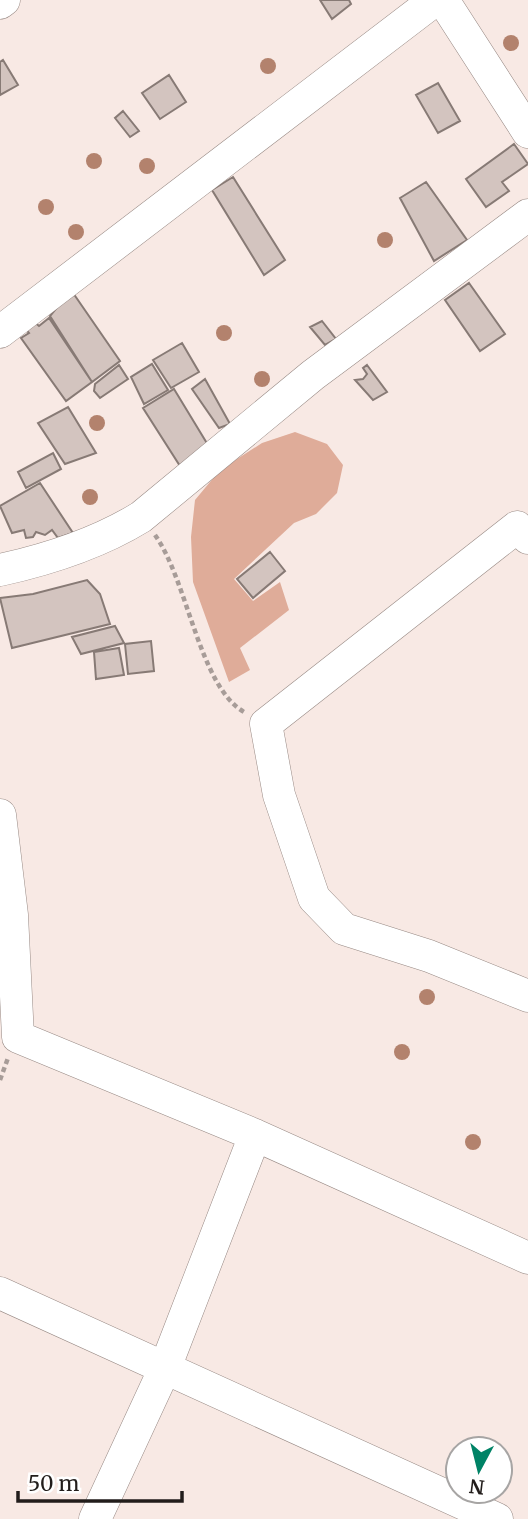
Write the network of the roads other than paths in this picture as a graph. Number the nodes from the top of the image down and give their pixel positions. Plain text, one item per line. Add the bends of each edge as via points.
1 (435, 0) edge
2 (443, 0) edge
3 (528, 132) edge
4 (528, 215) edge
5 (0, 332) edge
6 (528, 538) edge
7 (0, 570) edge
8 (0, 815) edge
9 (528, 996) edge
10 (255, 1135) junction
11 (528, 1258) edge
12 (0, 1293) edge
13 (165, 1368) junction
14 (95, 1519) edge
15 (497, 1519) edge

1 - 5 street
2 - 3 street
4 - 7 street via 313,375 141,517 111,536
6 - 9 street via 517,527 266,724 279,795 314,898 344,929 429,956
8 - 10 street via 12,915 18,1037
10 - 11 street
10 - 13 street
12 - 13 street
13 - 14 street
13 - 15 street

